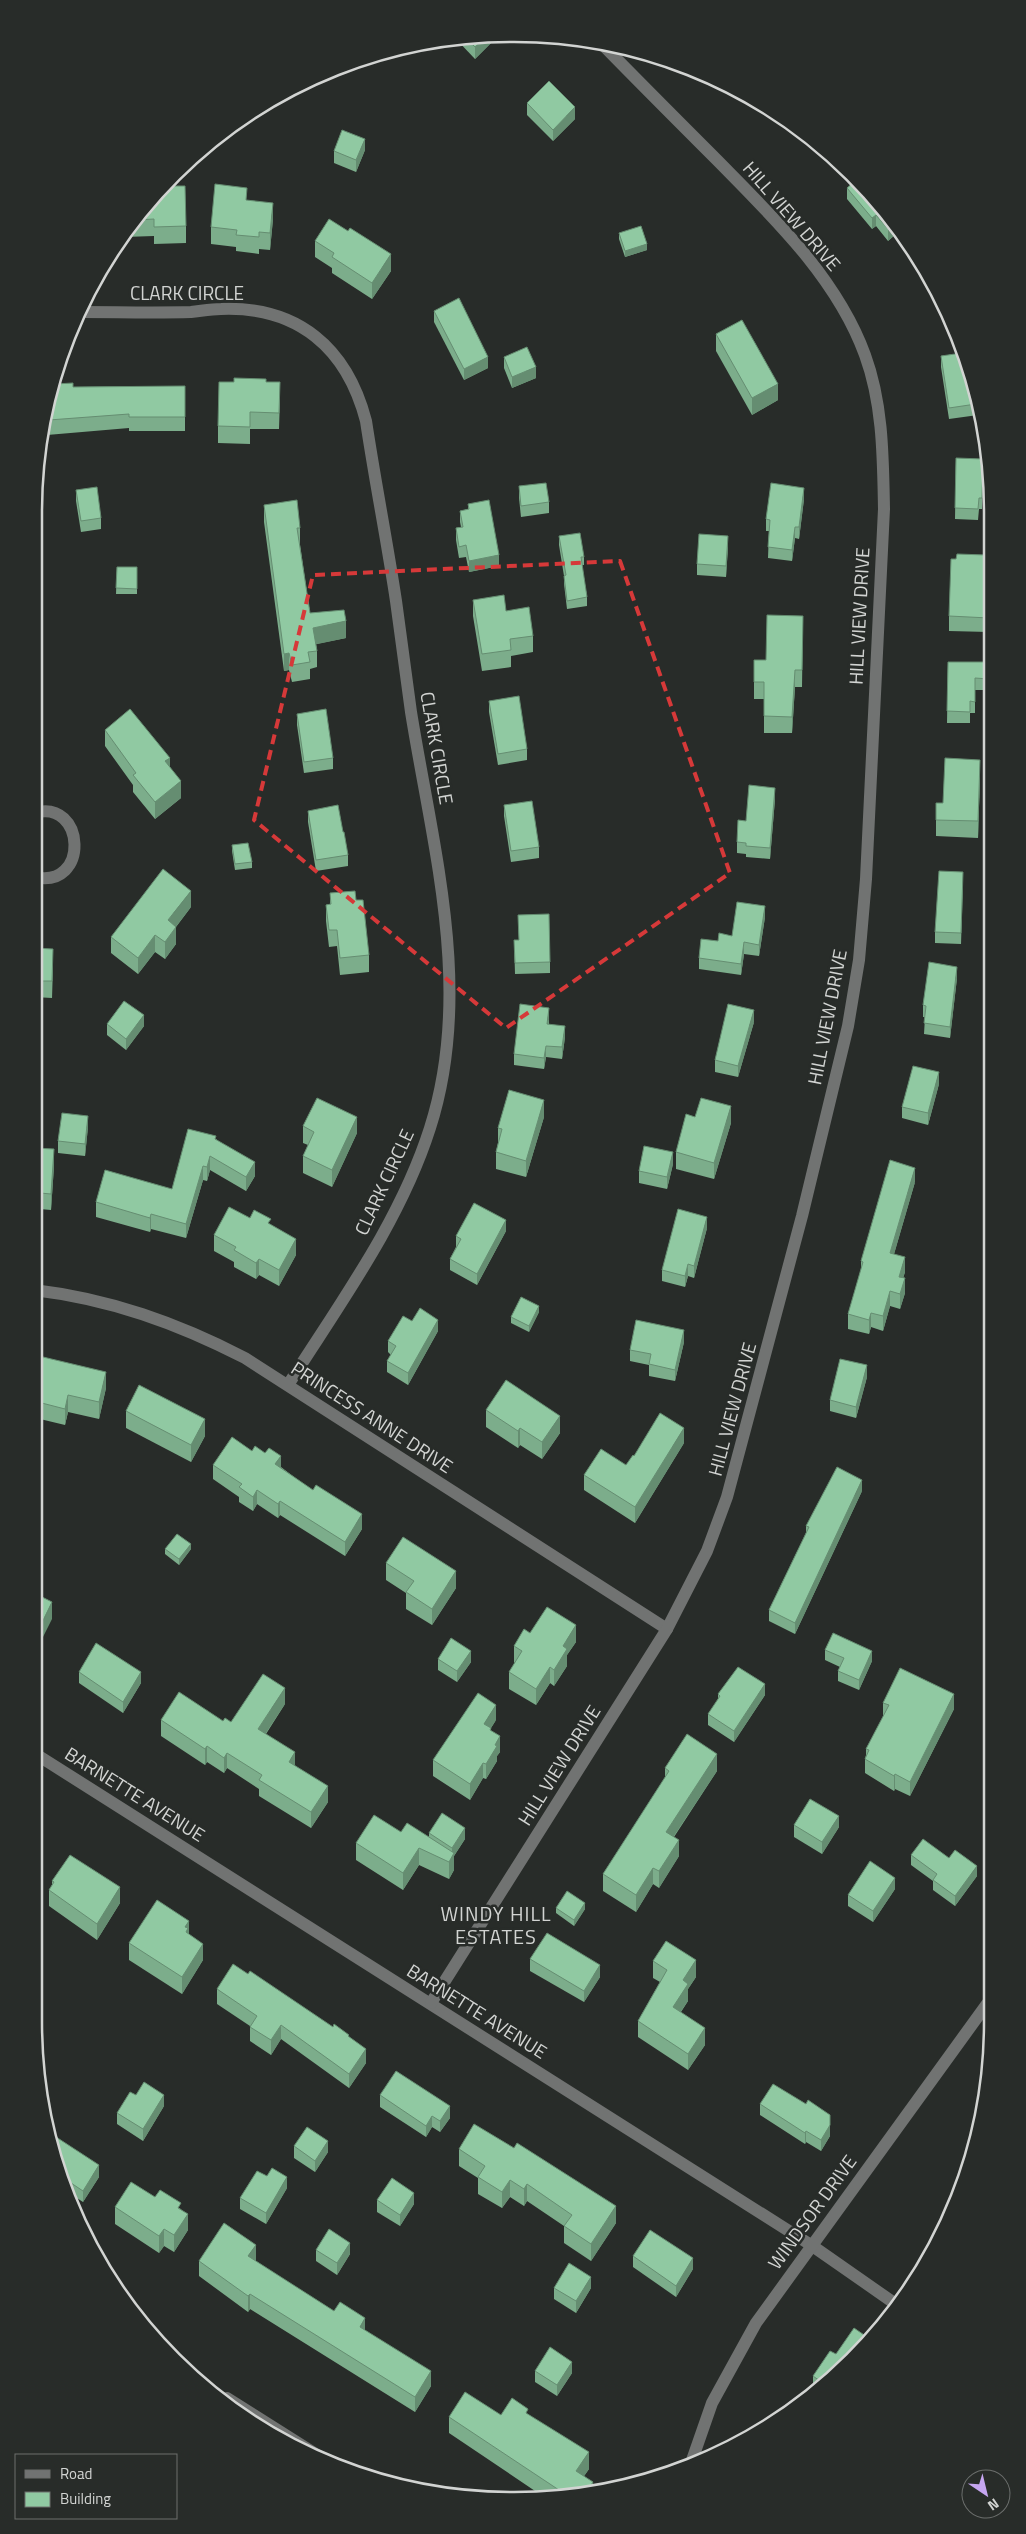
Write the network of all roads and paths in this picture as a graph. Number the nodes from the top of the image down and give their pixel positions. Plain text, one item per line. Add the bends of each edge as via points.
1 (611, 53) edge
2 (88, 312) edge
3 (42, 812) edge
4 (42, 877) edge
5 (42, 1291) edge
6 (288, 1385) junction
7 (667, 1629) junction
8 (42, 1758) edge
9 (431, 2004) junction
10 (984, 2008) edge
11 (811, 2244) junction
12 (891, 2301) edge
13 (694, 2456) edge

1 - 7 street, HILL VIEW DRIVE via 749,193 830,288 850,320 865,355 876,392 883,450 884,509 866,879 859,960 848,1026 728,1497 707,1551
2 - 6 street, CLARK CIRCLE via 222,309 252,311 281,318 313,334 330,347 349,372 360,396 366,421 448,943 448,1040 443,1078 430,1128 412,1176 374,1250
3 - 4 street via 60,816 71,828 76,843 74,854 62,872
5 - 6 street, PRINCESS ANNE DRIVE via 118,1305 158,1318 207,1338
6 - 7 street, PRINCESS ANNE DRIVE
7 - 9 street, HILL VIEW DRIVE
8 - 9 street, BARNETTE AVENUE
9 - 11 street, BARNETTE AVENUE
10 - 11 street, WINDSOR DRIVE
11 - 12 street, BARNETTE AVENUE
11 - 13 street, WINDSOR DRIVE via 732,2362 712,2403

